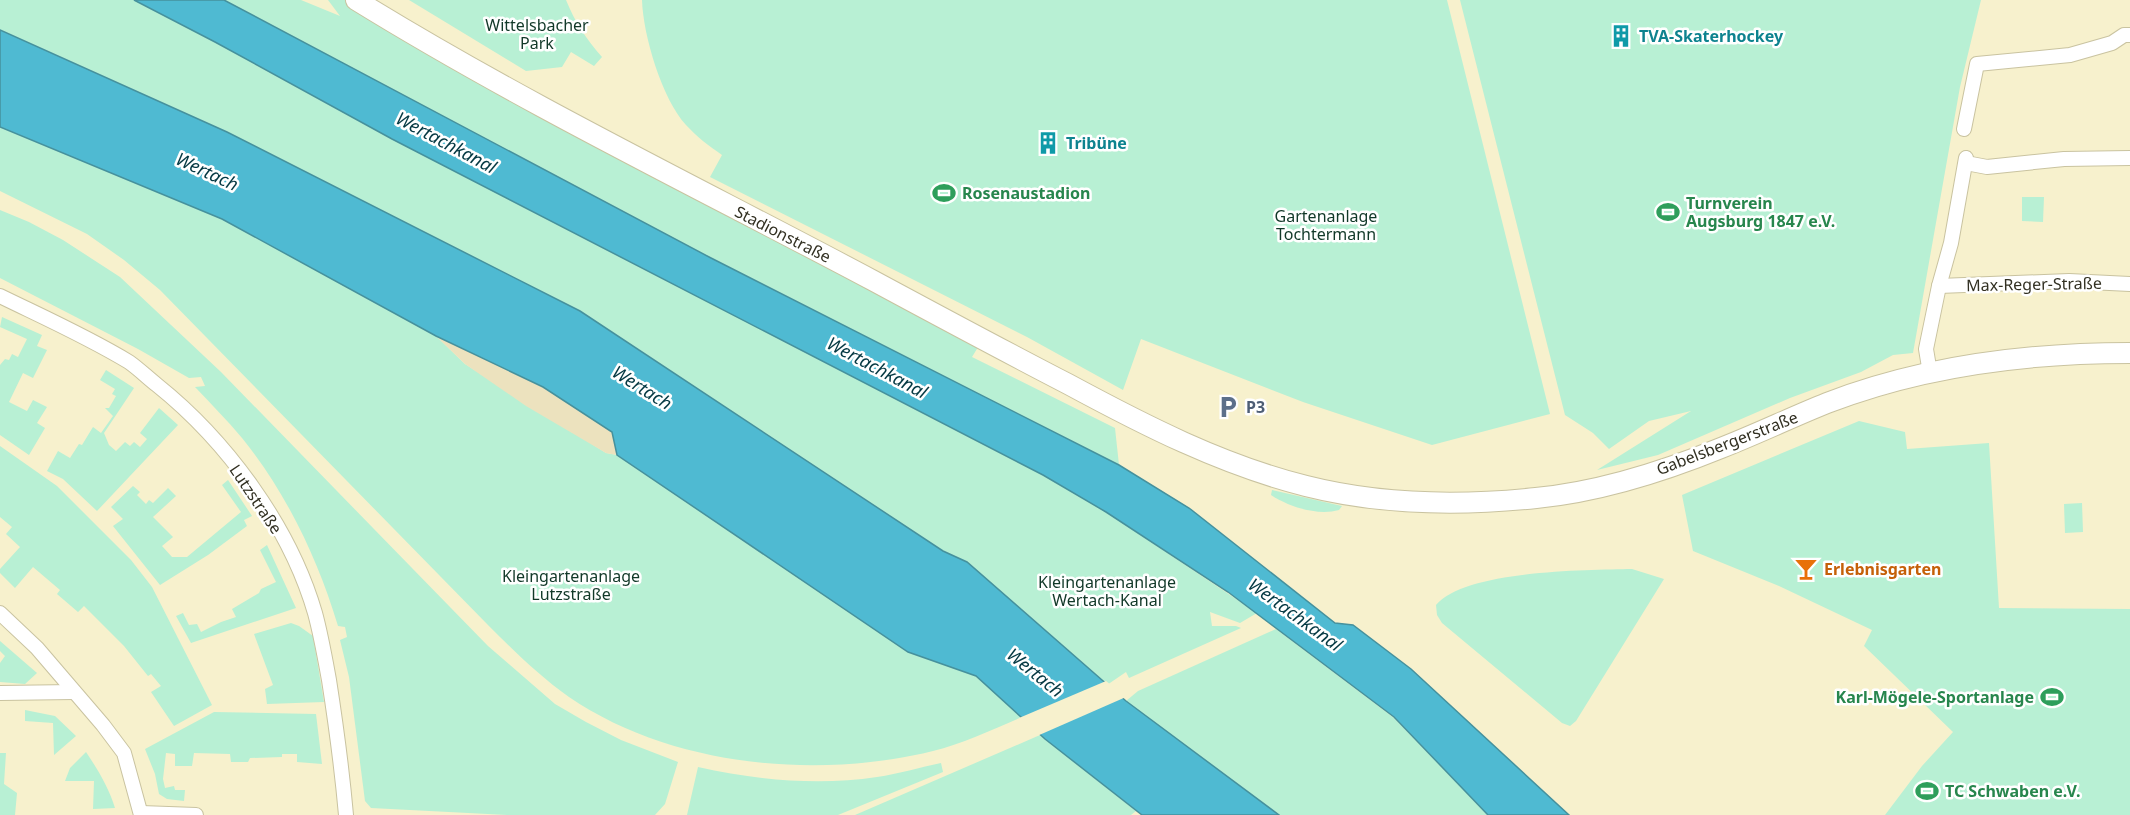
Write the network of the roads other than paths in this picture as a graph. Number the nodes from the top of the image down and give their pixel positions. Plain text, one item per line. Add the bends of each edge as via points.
1 (356, 0) edge
2 (2130, 35) edge
3 (1964, 129) dead end
4 (2130, 158) edge
5 (2130, 284) edge
6 (1938, 286) junction
7 (0, 296) edge
8 (2130, 353) edge
9 (1930, 374) junction
10 (1217, 456) joint
11 (0, 612) edge
12 (74, 692) junction
13 (0, 693) edge
14 (141, 814) edge
15 (196, 815) edge
16 (346, 815) edge

1 - 10 street, Stadionstraße via 433,48 552,113 1149,427
2 - 3 street via 2070,56 1977,64
4 - 6 street, Max-Reger-Straße via 2064,159 1987,167 1966,161 1951,243
5 - 6 street, Max-Reger-Straße via 2069,281
6 - 9 street, Max-Reger-Straße via 1926,349
7 - 16 street, Lutzstraße via 130,363 205,429 250,484 278,528 315,611 339,747
8 - 9 street, Gabelsbergerstraße via 2002,360
9 - 10 street, Gabelsbergerstraße via 1830,402 1661,470 1602,487 1538,498 1460,504 1375,499 1308,487
11 - 12 street
12 - 13 street
12 - 14 street via 124,753
14 - 15 street

